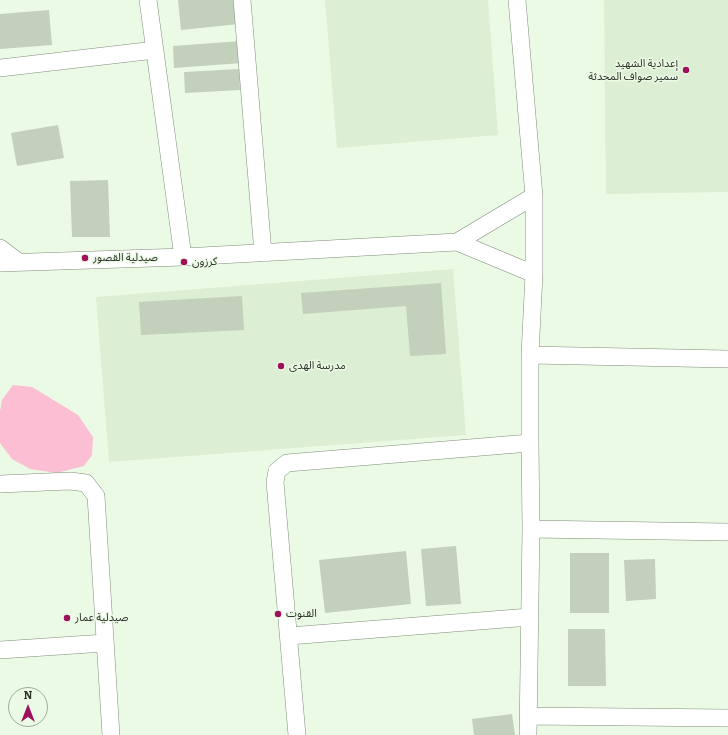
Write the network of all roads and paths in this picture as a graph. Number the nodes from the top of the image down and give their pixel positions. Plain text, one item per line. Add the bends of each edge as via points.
1 (148, 0) edge
2 (242, 0) edge
3 (517, 0) edge
4 (155, 50) junction
5 (0, 68) edge
6 (534, 196) junction
7 (457, 242) junction
8 (0, 248) edge
9 (263, 253) junction
10 (183, 257) junction
11 (8, 262) edge
12 (534, 274) junction
13 (530, 355) junction
14 (728, 359) edge
15 (530, 443) junction
16 (0, 484) edge
17 (531, 529) junction
18 (728, 532) edge
19 (530, 617) junction
20 (289, 636) junction
21 (105, 643) junction
22 (0, 650) edge
23 (529, 716) junction
24 (728, 718) edge
25 (111, 735) edge
26 (297, 735) edge
27 (528, 735) edge

1 - 4 street
2 - 9 street
3 - 6 street
4 - 5 street
4 - 10 street
6 - 7 street
6 - 12 street
7 - 9 street
7 - 12 street
8 - 11 street
9 - 10 street
10 - 11 street
12 - 13 street
13 - 14 street
13 - 15 street
15 - 17 street
15 - 20 street via 286,463 277,470 275,482
16 - 21 street via 70,481 86,483 96,496
17 - 18 street
17 - 19 street
19 - 20 street
19 - 23 street
20 - 26 street
21 - 22 street
21 - 25 street
23 - 24 street
23 - 27 street

